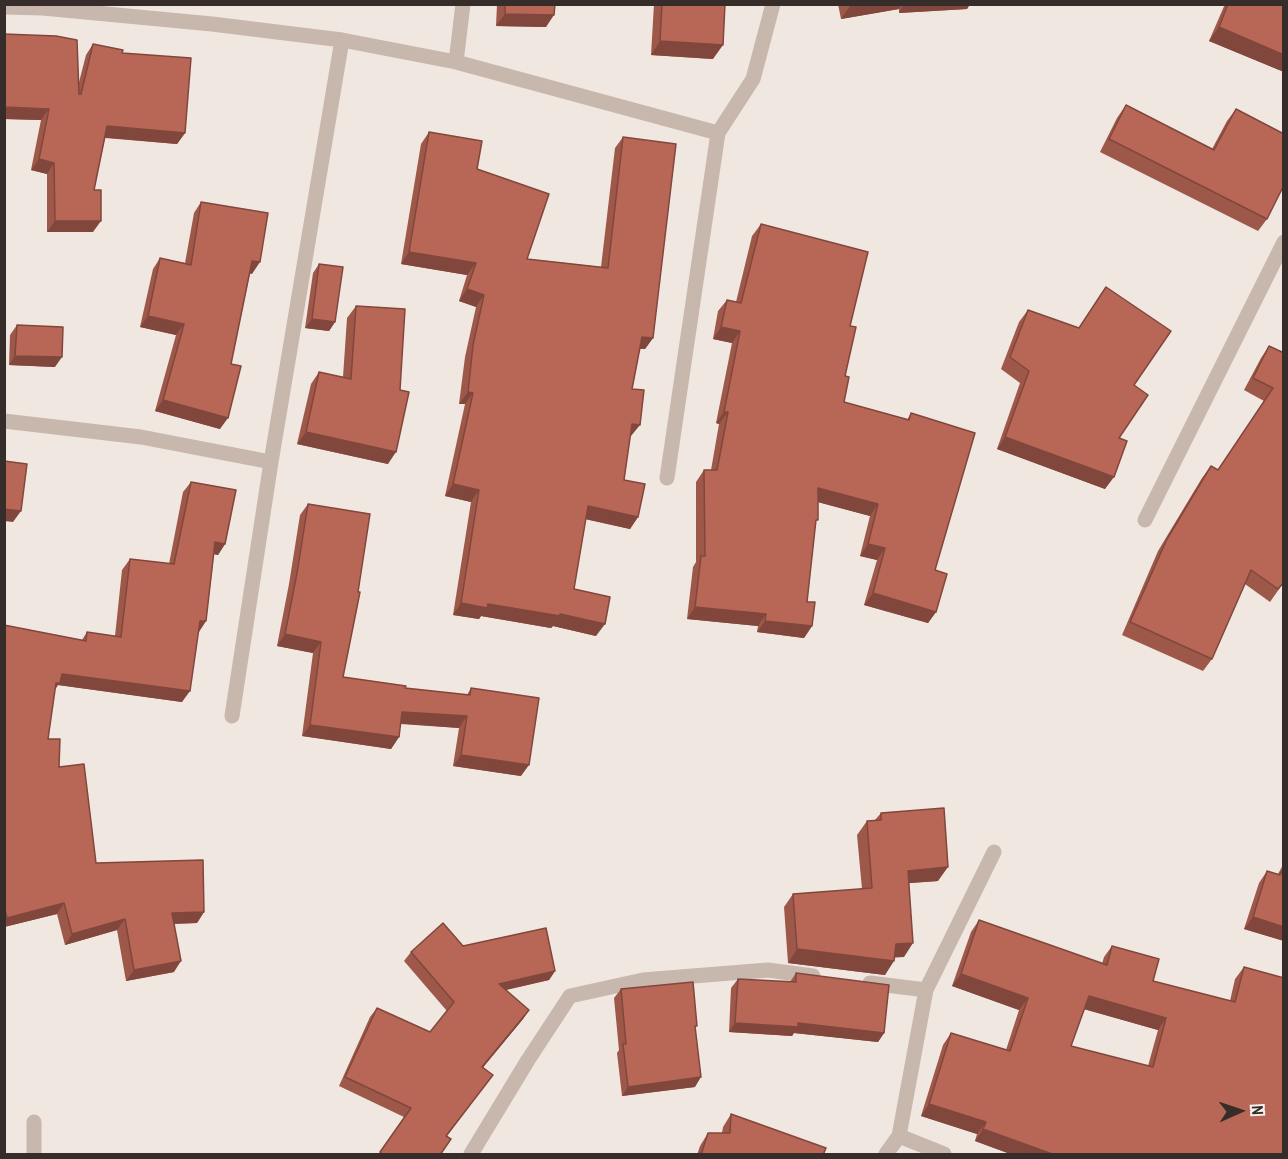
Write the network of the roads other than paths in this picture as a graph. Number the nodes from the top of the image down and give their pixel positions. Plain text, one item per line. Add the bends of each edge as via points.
1 (463, 4) edge
2 (773, 4) edge
3 (4, 8) edge
4 (342, 40) junction
5 (456, 62) junction
6 (718, 133) junction
7 (1284, 242) edge
8 (4, 421) edge
9 (271, 462) junction
10 (667, 478) dead end
11 (1145, 520) dead end
12 (232, 716) dead end
13 (994, 852) dead end
14 (825, 978) edge
15 (858, 982) edge
16 (926, 990) junction
17 (34, 1122) dead end
18 (899, 1136) junction
19 (34, 1155) edge
20 (471, 1155) edge
21 (886, 1155) edge
22 (944, 1155) edge

1 - 5 street
2 - 6 street via 753,79
3 - 4 street via 212,24
4 - 5 street
4 - 9 street
5 - 6 street
6 - 10 street
7 - 11 street
8 - 9 street via 141,436
9 - 12 street
13 - 16 street
14 - 20 street via 768,970 643,980 570,996
15 - 16 street
16 - 18 street
17 - 19 street
18 - 21 street
18 - 22 street

